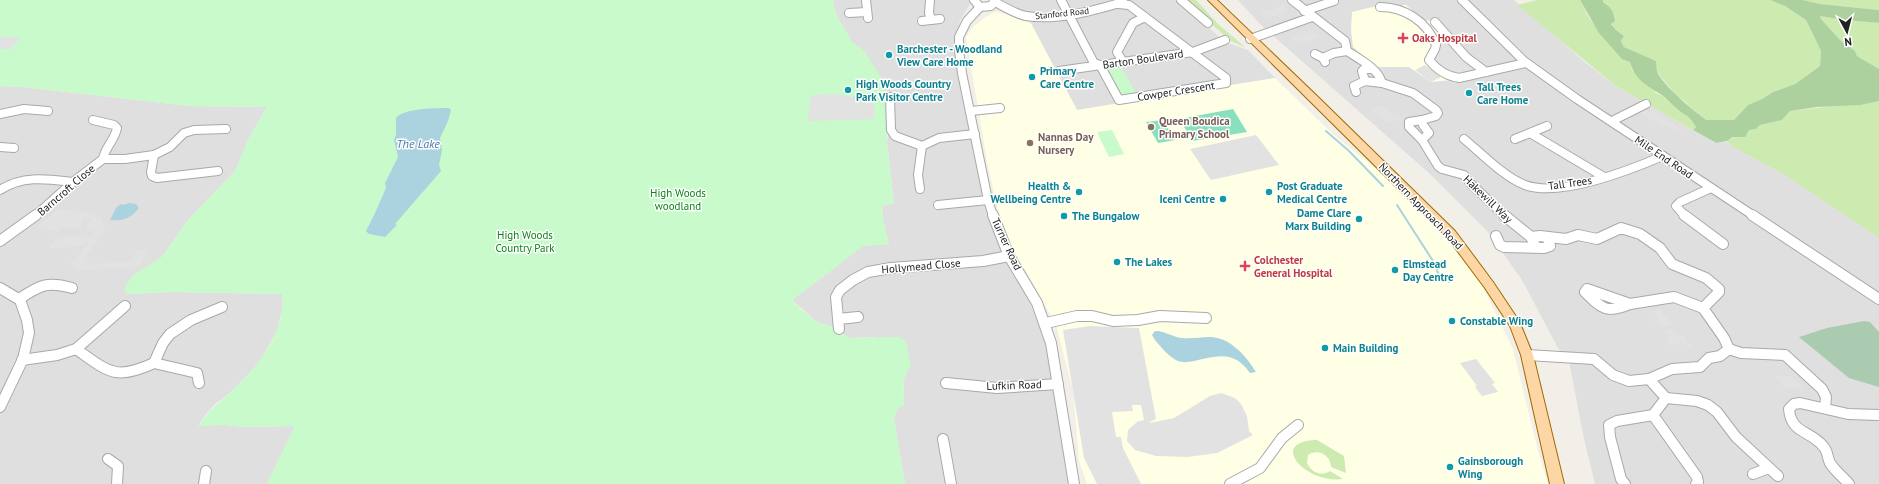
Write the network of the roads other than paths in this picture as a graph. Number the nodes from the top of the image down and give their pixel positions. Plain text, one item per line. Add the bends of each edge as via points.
1 (866, 0) edge
2 (930, 0) edge
3 (974, 0) edge
4 (1061, 0) edge
5 (1130, 0) edge
6 (1181, 0) edge
7 (1212, 0) edge
8 (1292, 0) edge
9 (1334, 0) edge
10 (1462, 0) edge
11 (995, 1) edge
12 (1118, 4) junction
13 (980, 7) junction
14 (1380, 7) dead end
15 (1304, 11) junction
16 (849, 13) dead end
17 (1067, 13) junction
18 (1145, 17) junction
19 (1312, 17) junction
20 (931, 19) junction
21 (940, 19) dead end
22 (922, 21) dead end
23 (1435, 22) dead end
24 (1208, 23) dead end
25 (1250, 39) junction
26 (1225, 40) dead end
27 (1347, 51) junction
28 (1193, 52) junction
29 (1315, 54) dead end
30 (1123, 62) junction
31 (1526, 63) junction
32 (1100, 65) junction
33 (1370, 68) junction
34 (1058, 71) dead end
35 (1486, 72) junction
36 (1365, 81) junction
37 (1382, 83) junction
38 (1356, 92) dead end
39 (890, 97) dead end
40 (1646, 104) dead end
41 (1000, 108) dead end
42 (48, 111) dead end
43 (971, 111) junction
44 (0, 114) edge
45 (92, 120) dead end
46 (1422, 120) junction
47 (1612, 121) junction
48 (105, 123) junction
49 (1547, 126) dead end
50 (226, 128) dead end
51 (97, 129) dead end
52 (1530, 133) junction
53 (975, 134) junction
54 (1464, 139) dead end
55 (1515, 139) dead end
56 (1422, 140) junction
57 (922, 146) junction
58 (1, 148) edge
59 (14, 148) dead end
60 (154, 155) junction
61 (1664, 156) junction
62 (103, 159) junction
63 (218, 172) dead end
64 (1604, 177) junction
65 (73, 182) junction
66 (920, 188) dead end
67 (1711, 188) junction
68 (0, 190) edge
69 (952, 195) dead end
70 (988, 200) junction
71 (954, 204) junction
72 (938, 205) dead end
73 (1496, 236) dead end
74 (1531, 237) junction
75 (1548, 238) junction
76 (0, 240) edge
77 (1723, 244) dead end
78 (1535, 246) junction
79 (1010, 256) junction
80 (0, 288) edge
81 (72, 288) dead end
82 (1879, 299) edge
83 (19, 300) junction
84 (1630, 304) dead end
85 (125, 306) dead end
86 (222, 307) dead end
87 (1703, 308) junction
88 (858, 317) dead end
89 (1206, 318) dead end
90 (838, 319) junction
91 (1046, 323) junction
92 (839, 329) dead end
93 (76, 349) junction
94 (1729, 349) junction
95 (1527, 355) junction
96 (22, 360) junction
97 (154, 363) junction
98 (200, 375) dead end
99 (1649, 379) junction
100 (946, 383) dead end
101 (1058, 384) junction
102 (1666, 398) junction
103 (0, 407) edge
104 (1826, 408) junction
105 (1653, 416) junction
106 (1879, 416) edge
107 (1298, 425) dead end
108 (943, 439) dead end
109 (108, 459) dead end
110 (1769, 468) junction
111 (206, 471) dead end
112 (1753, 474) dead end
113 (1778, 476) dead end
114 (117, 484) edge
115 (204, 484) edge
116 (952, 484) edge
117 (1074, 484) edge
118 (1230, 484) edge
119 (1557, 484) edge
120 (1625, 484) edge
121 (1696, 484) edge
122 (1849, 484) edge

1 - 16 street via 868,15
2 - 20 street
3 - 13 street
4 - 17 street
5 - 12 street, Stanford Road
6 - 24 street
7 - 25 main road, Northern Approach Road
8 - 15 street
9 - 15 street
10 - 31 street, Mile End Road
11 - 13 street, Turner Road via 991,6
11 - 17 street, Stanford Road via 1026,16
12 - 17 street, Stanford Road
12 - 18 street via 1129,5
13 - 43 street, Turner Road via 967,21 959,40 962,72
14 - 35 street via 1390,6 1410,13 1425,27 1436,46 1429,60 1440,71 1459,78
15 - 19 street
17 - 32 street via 1094,63
18 - 28 street
18 - 30 street via 1133,23 1117,52
19 - 25 street
19 - 27 street via 1345,41
20 - 21 street
20 - 22 street
23 - 35 street via 1466,57
25 - 95 main road, Northern Approach Road via 1315,99 1451,234 1515,324
26 - 28 street, Barton Boulevard
27 - 29 street via 1334,53 1324,60
27 - 33 street
28 - 30 street, Barton Boulevard
28 - 32 street, Cowper Crescent via 1226,78 1226,83 1119,100
30 - 32 street, Barton Boulevard
31 - 35 street
31 - 47 street, Mile End Road
32 - 34 street, Barton Boulevard
33 - 36 street via 1362,71
33 - 37 street via 1376,72
36 - 37 street, Hakewill Way
36 - 38 street via 1354,86
37 - 46 street, Hakewill Way via 1414,93 1438,114
39 - 57 street via 891,130 895,136
40 - 47 street
41 - 43 street
42 - 44 street via 24,109
43 - 53 street, Turner Road
45 - 48 street
46 - 56 street via 1429,133
46 - 56 street, Hakewill Way via 1409,122 1408,125
47 - 61 street, Mile End Road
48 - 51 street
48 - 62 street via 114,125 117,133 104,150
49 - 52 street
50 - 60 street, Barncroft Close via 188,132 180,136 170,147
52 - 55 street
52 - 64 street
53 - 57 street via 939,138
53 - 70 street, Turner Road
54 - 64 street, Tall Trees via 1525,184 1537,187 1575,185
56 - 74 street, Hakewill Way via 1438,166 1464,175 1506,217
57 - 66 street via 918,176
58 - 59 street
60 - 62 street, Barncroft Close
60 - 63 street via 151,172 152,176 157,178 201,170
61 - 64 street, Tall Trees via 1638,168
61 - 67 street, Mile End Road
62 - 65 street, Barncroft Close
65 - 68 street via 26,178
65 - 76 street, Barncroft Close via 34,217
67 - 77 street via 1676,206 1682,214
67 - 82 street, Mile End Road
69 - 71 street
70 - 71 street
70 - 79 street, Turner Road via 997,229
71 - 72 street
73 - 78 street, Hakewill Way via 1500,245 1504,247
74 - 75 street
74 - 78 street, Hakewill Way
75 - 78 street, Hakewill Way via 1550,246
75 - 87 street via 1566,239 1578,235 1597,239 1621,228 1630,229 1660,248 1672,264 1706,278 1719,288 1720,292
79 - 90 street, Hollymead Close via 868,272 840,290 836,297
79 - 91 street, Turner Road
80 - 83 street
81 - 83 street via 54,282 49,283 41,285
83 - 96 street via 27,314 28,327 27,347
84 - 87 street via 1674,297
85 - 93 street
86 - 97 street via 205,310 170,334
87 - 94 street
88 - 90 street
89 - 91 street via 1160,316 1113,321 1092,316 1077,316
90 - 92 street, Hollymead Close
91 - 101 street, Turner Road via 1052,343
93 - 96 street
93 - 97 street via 114,374 126,374
94 - 99 street via 1720,356 1709,358 1700,368 1672,369
94 - 104 street via 1741,353 1785,355 1822,389 1826,397
95 - 99 street via 1594,358 1620,378 1629,381
95 - 119 main road, Northern Approach Road
96 - 103 street
97 - 98 street
99 - 102 street
100 - 101 street, Lufkin Road via 998,388
101 - 117 street, Turner Road
102 - 105 street
102 - 110 street via 1697,401 1708,405 1717,412 1736,437
104 - 106 street via 1854,417
104 - 122 street via 1794,404 1789,409 1788,416 1801,432 1824,447 1829,462
105 - 120 street via 1617,421 1609,425 1621,479
105 - 121 street via 1697,477
107 - 118 street via 1282,437 1257,471
108 - 116 street
109 - 114 street via 118,466
110 - 112 street
110 - 113 street
111 - 115 street

